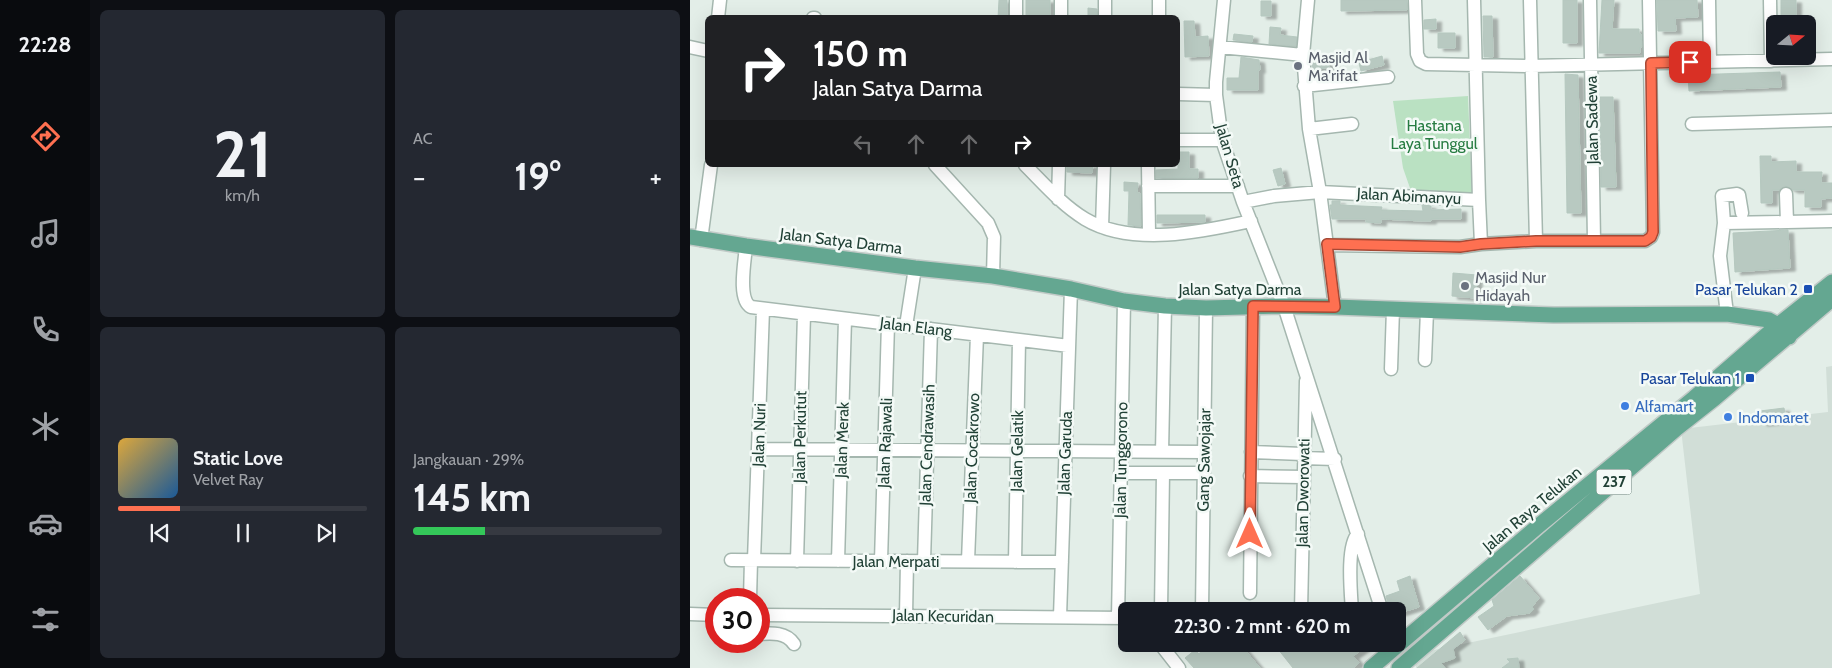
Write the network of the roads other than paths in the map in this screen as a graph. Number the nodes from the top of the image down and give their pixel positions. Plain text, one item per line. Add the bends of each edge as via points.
1 (720, 0) edge
2 (1016, 0) edge
3 (1061, 0) edge
4 (1105, 0) edge
5 (1159, 0) edge
6 (1224, 0) edge
7 (1308, 0) edge
8 (1415, 0) edge
9 (1474, 0) edge
10 (1530, 0) edge
11 (1590, 0) edge
12 (1649, 0) edge
13 (1709, 0) edge
14 (1770, 0) edge
15 (718, 15) edge
16 (1016, 15) edge
17 (1061, 15) edge
18 (1105, 15) edge
19 (1159, 15) edge
20 (1770, 15) edge
21 (1220, 46) junction
22 (690, 47) edge
23 (705, 50) edge
24 (1303, 55) junction
25 (1832, 59) edge
26 (1816, 60) edge
27 (1766, 61) edge
28 (1710, 62) junction
29 (1651, 63) junction
30 (1591, 64) junction
31 (1475, 65) junction
32 (1531, 66) junction
33 (1388, 77) dead end
34 (1304, 86) junction
35 (1180, 94) edge
36 (1216, 96) junction
37 (1832, 120) edge
38 (1352, 124) dead end
39 (1692, 124) dead end
40 (1308, 129) junction
41 (1180, 140) edge
42 (1222, 140) junction
43 (711, 167) edge
44 (937, 167) edge
45 (1027, 167) edge
46 (1059, 167) edge
47 (1104, 167) edge
48 (1148, 167) edge
49 (1148, 186) junction
50 (1238, 186) junction
51 (1320, 192) junction
52 (1786, 194) dead end
53 (1058, 199) junction
54 (1479, 200) junction
55 (1243, 202) junction
56 (1742, 213) dead end
57 (1251, 221) junction
58 (1832, 221) edge
59 (1786, 222) junction
60 (1724, 223) junction
61 (1102, 227) junction
62 (1149, 234) junction
63 (696, 239) edge
64 (1594, 240) junction
65 (1536, 241) junction
66 (1327, 244) junction
67 (1481, 244) junction
68 (746, 246) junction
69 (915, 268) junction
70 (993, 276) junction
71 (1832, 282) edge
72 (1071, 289) junction
73 (1832, 299) edge
74 (1124, 301) junction
75 (1165, 306) junction
76 (1253, 306) junction
77 (1284, 306) junction
78 (1335, 307) junction
79 (1206, 308) junction
80 (764, 309) junction
81 (1393, 309) junction
82 (1427, 311) junction
83 (804, 314) junction
84 (1728, 314) junction
85 (845, 319) junction
86 (888, 324) junction
87 (1778, 325) junction
88 (906, 326) junction
89 (931, 329) junction
90 (977, 335) junction
91 (1789, 337) junction
92 (1020, 340) junction
93 (1069, 346) junction
94 (1426, 360) dead end
95 (1391, 369) dead end
96 (1306, 374) junction
97 (758, 449) junction
98 (800, 449) junction
99 (842, 450) junction
100 (885, 450) junction
101 (927, 450) junction
102 (972, 451) junction
103 (1017, 451) junction
104 (1065, 451) junction
105 (1121, 452) junction
106 (1162, 452) junction
107 (1204, 452) junction
108 (1250, 452) junction
109 (1303, 456) junction
110 (1335, 459) junction
111 (1120, 473) junction
112 (1163, 473) junction
113 (1203, 473) junction
114 (1250, 476) junction
115 (1303, 477) junction
116 (1358, 534) junction
117 (731, 560) dead end
118 (752, 560) junction
119 (797, 561) junction
120 (838, 561) junction
121 (882, 561) junction
122 (907, 561) junction
123 (924, 561) junction
124 (968, 561) junction
125 (1015, 562) junction
126 (1062, 562) junction
127 (751, 588) edge
128 (1250, 593) dead end
129 (1122, 602) edge
130 (1161, 602) edge
131 (1202, 602) edge
132 (1300, 602) edge
133 (1352, 602) edge
134 (1379, 602) edge
135 (690, 614) edge
136 (705, 615) edge
137 (770, 615) edge
138 (906, 616) junction
139 (1060, 618) junction
140 (1118, 618) edge
141 (770, 634) edge
142 (1406, 637) edge
143 (794, 644) dead end
144 (1166, 652) edge
145 (1388, 652) edge
146 (1398, 652) edge
147 (1401, 667) edge
148 (1179, 668) edge
149 (1371, 668) edge

1 - 15 street
2 - 16 street
3 - 17 street
4 - 18 street
5 - 19 street
6 - 21 street, Jalan Seta
7 - 24 street
8 - 31 street via 1420,61 1426,64
9 - 31 street, Jalan Abimanyu
10 - 32 street
11 - 30 street, Jalan Sadewa
12 - 29 street
13 - 28 street
14 - 20 street
21 - 24 street
21 - 36 street, Jalan Seta
22 - 23 street
24 - 34 street
25 - 26 street
27 - 28 street
28 - 29 street
29 - 30 street
29 - 64 street via 1653,232 1645,241
30 - 32 street
30 - 64 street, Jalan Sadewa
31 - 32 street
31 - 54 street, Jalan Abimanyu
32 - 65 street
33 - 34 street
34 - 40 street
35 - 36 street
36 - 42 street, Jalan Seta
37 - 39 street
38 - 40 street
40 - 51 street
41 - 42 street
42 - 50 street, Jalan Seta
43 - 63 street
44 - 70 street via 988,223 994,237
45 - 53 street
46 - 53 street
47 - 61 street
48 - 49 street
49 - 50 street
49 - 62 street
50 - 55 street, Jalan Seta
51 - 54 street, Jalan Abimanyu
51 - 55 street, Jalan Abimanyu
51 - 66 street
52 - 59 street
53 - 61 street
54 - 67 street
55 - 57 street, Jalan Seta
56 - 60 street via 1739,195 1722,196
57 - 62 street via 1180,235
57 - 77 street, Jalan Seta
58 - 59 street
59 - 60 street
60 - 84 street via 1720,256
61 - 62 street
63 - 68 main road, Jalan Satya Darma
64 - 65 street
65 - 67 street
66 - 67 street via 1460,247
66 - 78 street
68 - 69 main road, Jalan Satya Darma
68 - 80 street via 743,297 747,305
69 - 70 main road, Jalan Satya Darma
69 - 88 street
70 - 72 main road, Jalan Satya Darma
71 - 87 main road, Jalan Raya Telukan / 237
72 - 74 main road, Jalan Satya Darma
72 - 93 street, Jalan Garuda
73 - 91 main road, Jalan Raya Telukan / 237
74 - 75 main road, Jalan Satya Darma
74 - 105 street, Jalan Tunggorono
75 - 79 main road, Jalan Satya Darma
75 - 106 street
76 - 77 main road, Jalan Satya Darma
76 - 79 main road, Jalan Satya Darma
76 - 108 street
77 - 78 main road, Jalan Satya Darma
77 - 96 street, Jalan Seta
78 - 81 main road, Jalan Satya Darma
79 - 107 street, Gang Sawojajar
80 - 83 street, Jalan Elang
80 - 97 street, Jalan Nuri
81 - 82 main road, Jalan Satya Darma
81 - 95 street
82 - 84 main road, Jalan Satya Darma via 1554,315
82 - 94 street
83 - 85 street, Jalan Elang
83 - 98 street, Jalan Perkutut
84 - 87 main road, Jalan Satya Darma via 1769,320
85 - 86 street, Jalan Elang
85 - 99 street, Jalan Merak
86 - 88 street, Jalan Elang
86 - 100 street, Jalan Rajawali
87 - 91 main road
87 - 142 main road, Jalan Raya Telukan / 237
88 - 89 street, Jalan Elang
89 - 90 street, Jalan Elang
89 - 101 street, Jalan Cendrawasih
90 - 92 street, Jalan Elang
90 - 102 street, Jalan Cocakrowo
91 - 147 main road, Jalan Raya Telukan / 237 via 1678,428
92 - 93 street, Jalan Elang
92 - 103 street, Jalan Gelatik
93 - 104 street, Jalan Garuda
96 - 109 street, Jalan Dworowati
96 - 110 street, Jalan Seta
97 - 98 street
97 - 118 street, Jalan Nuri
98 - 99 street
98 - 119 street, Jalan Perkutut
99 - 100 street
99 - 120 street, Jalan Merak
100 - 101 street
100 - 121 street, Jalan Rajawali
101 - 102 street
101 - 123 street, Jalan Cendrawasih
102 - 103 street
102 - 124 street, Jalan Cocakrowo
103 - 104 street
103 - 125 street, Jalan Gelatik
104 - 105 street
104 - 126 street, Jalan Garuda
105 - 106 street
105 - 111 street, Jalan Tunggorono
106 - 107 street
107 - 113 street, Gang Sawojajar
108 - 109 street
108 - 114 street
109 - 110 street
109 - 115 street, Jalan Dworowati
110 - 116 street, Jalan Seta
111 - 112 street
111 - 129 street, Jalan Tunggorono
112 - 113 street
112 - 130 street
113 - 131 street, Gang Sawojajar
114 - 115 street
114 - 128 street
115 - 132 street, Jalan Dworowati
116 - 133 street via 1352,545
116 - 134 street, Jalan Seta
117 - 118 street, Jalan Merpati
118 - 119 street, Jalan Merpati
118 - 127 street, Jalan Nuri
119 - 120 street, Jalan Merpati
120 - 121 street, Jalan Merpati
121 - 122 street, Jalan Merpati
122 - 123 street, Jalan Merpati
122 - 138 street
123 - 124 street, Jalan Merpati
124 - 125 street, Jalan Merpati
125 - 126 street, Jalan Merpati
126 - 139 street, Jalan Garuda
135 - 136 street
137 - 138 street, Jalan Kecuridan
138 - 139 street, Jalan Kecuridan
139 - 140 street, Jalan Kecuridan
141 - 143 street via 788,637
144 - 148 street
145 - 149 main road, Jalan Raya Telukan / 237
146 - 147 street

